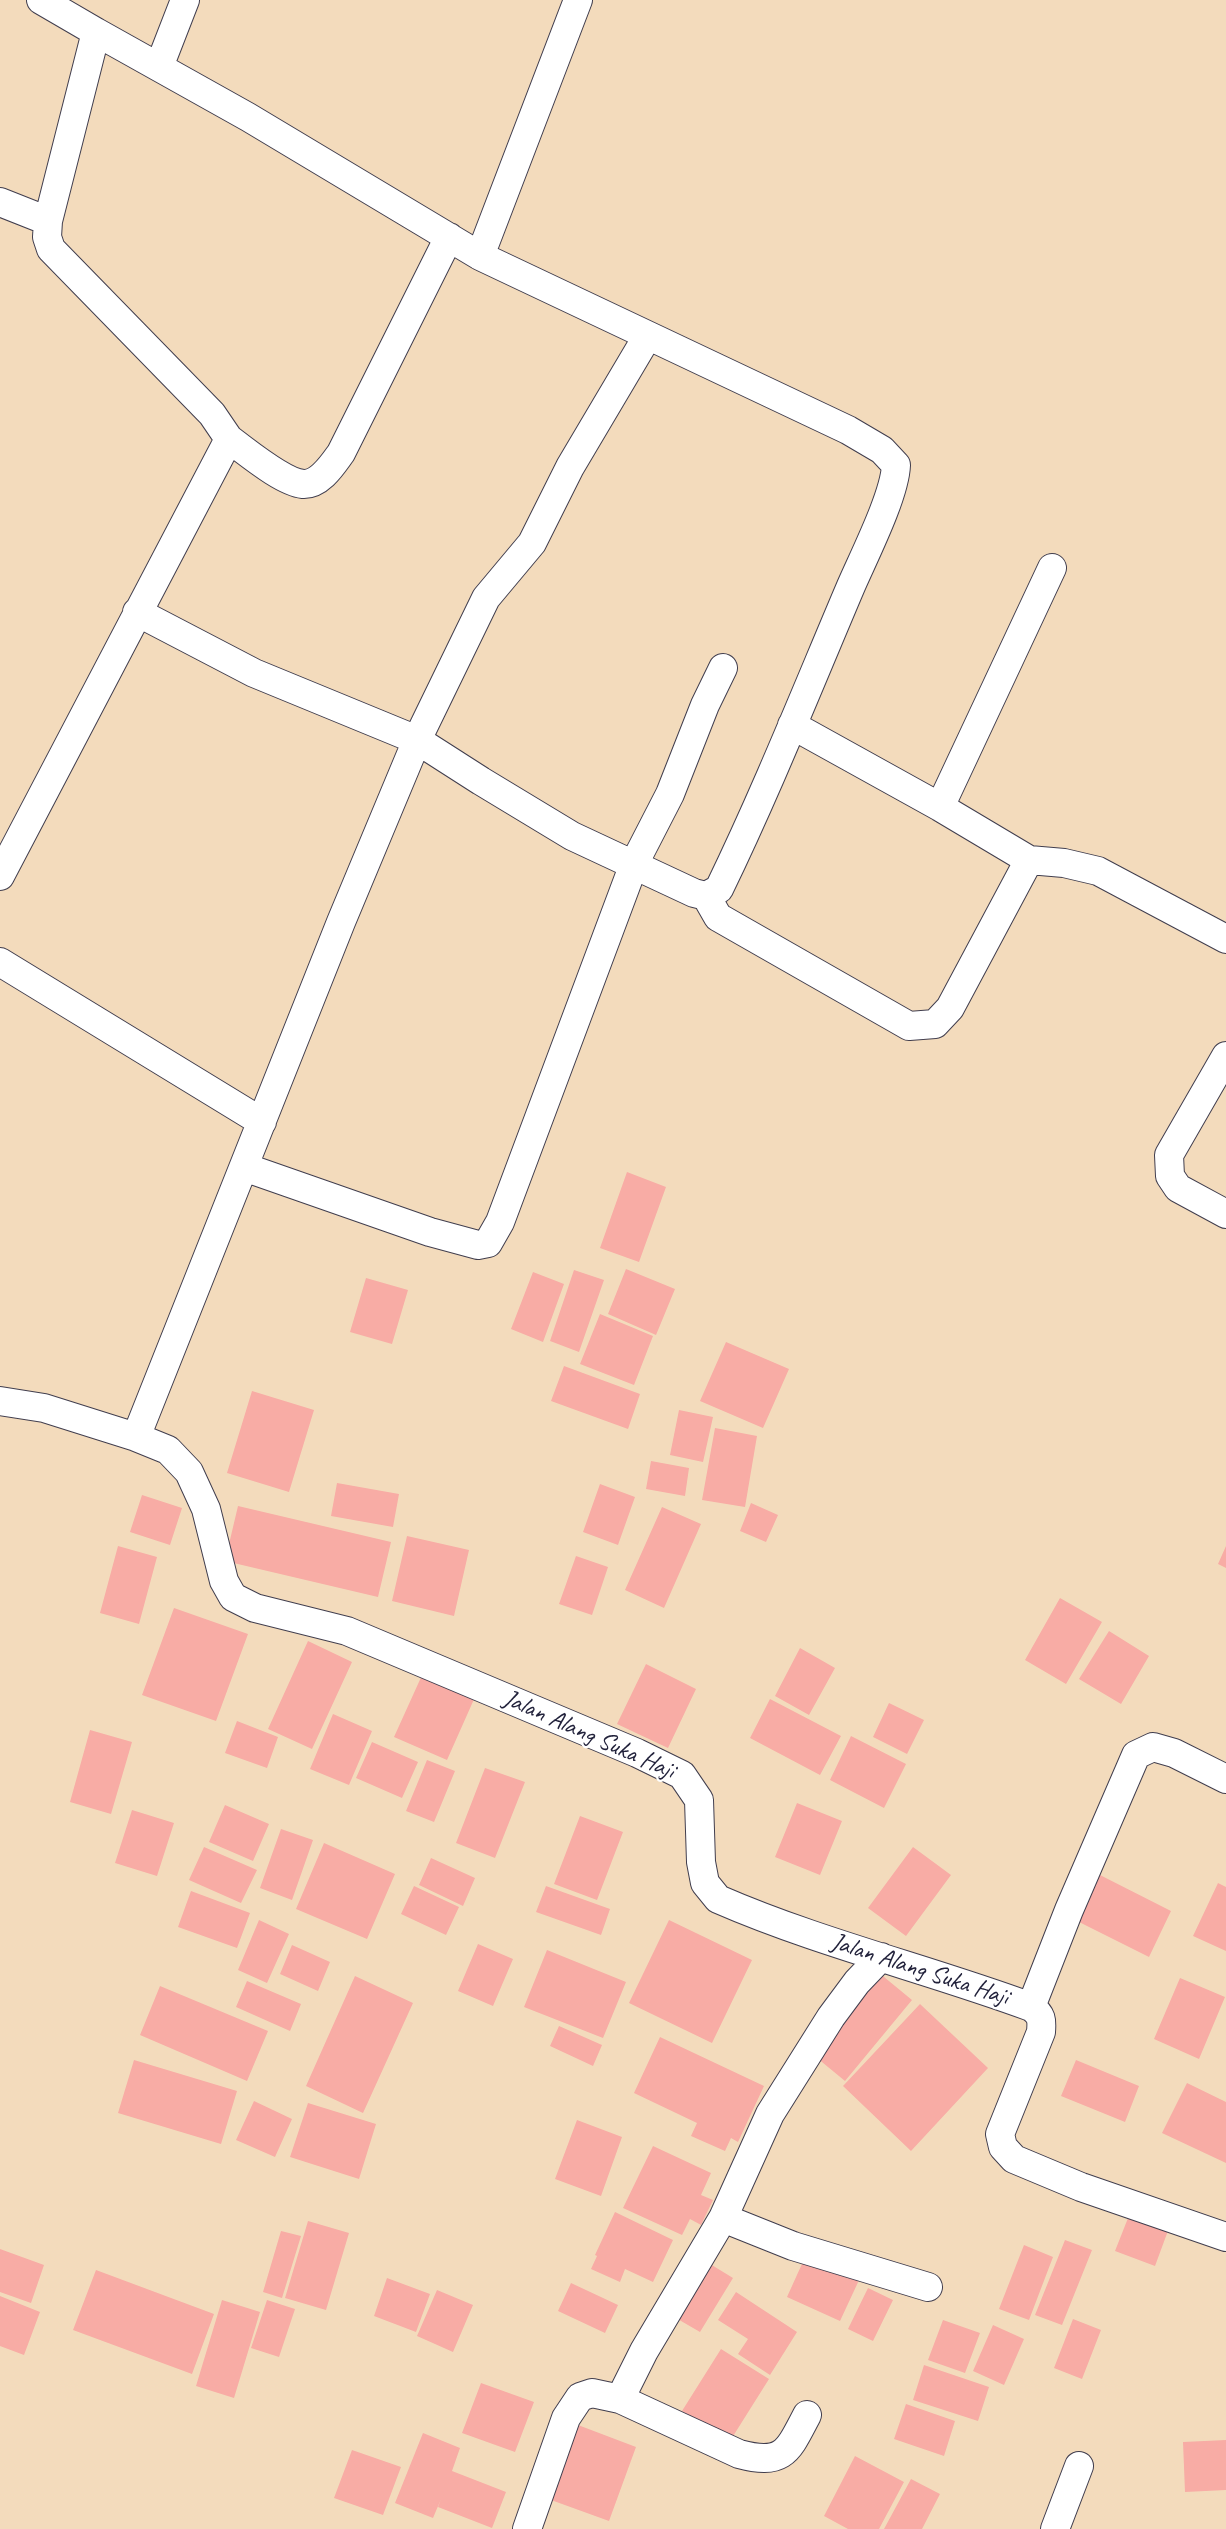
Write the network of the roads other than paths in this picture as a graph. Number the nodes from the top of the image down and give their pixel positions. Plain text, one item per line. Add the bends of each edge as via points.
1 (41, 0) edge
2 (185, 0) edge
3 (578, 0) edge
4 (96, 32) junction
5 (159, 67) junction
6 (0, 202) edge
7 (48, 221) junction
8 (450, 237) junction
9 (480, 256) junction
10 (647, 337) junction
11 (229, 439) junction
12 (1052, 568) dead end
13 (137, 612) junction
14 (723, 668) dead end
15 (792, 725) junction
16 (417, 740) junction
17 (940, 807) junction
18 (1029, 860) junction
19 (634, 864) junction
20 (0, 876) edge
21 (706, 896) junction
22 (1226, 939) edge
23 (0, 962) edge
24 (1226, 1056) edge
25 (262, 1122) junction
26 (244, 1167) junction
27 (1226, 1214) edge
28 (0, 1401) edge
29 (136, 1437) junction
30 (1226, 1779) edge
31 (881, 1958) junction
32 (1031, 2007) junction
33 (723, 2218) junction
34 (1226, 2238) edge
35 (928, 2287) dead end
36 (620, 2399) junction
37 (807, 2415) dead end
38 (1080, 2466) dead end
39 (527, 2529) edge
40 (1055, 2529) edge

1 - 4 street
2 - 5 street
3 - 9 street
4 - 5 street
4 - 7 street
5 - 8 street
6 - 7 street
7 - 11 street via 47,237 51,249 212,414
8 - 9 street
8 - 11 street via 341,453 328,471 303,484 272,471
9 - 10 street
10 - 15 street via 848,430 882,450 896,465 896,474 880,518
10 - 16 street via 570,467 532,543 486,598
11 - 13 street
12 - 17 street
13 - 16 street via 254,673
13 - 20 street
14 - 19 street via 670,794
15 - 17 street
15 - 21 street via 719,889
16 - 19 street via 572,836
16 - 25 street
17 - 18 street
18 - 21 street via 950,1008 934,1024 909,1026 718,917
18 - 22 street via 1064,863 1098,871
19 - 21 street
19 - 26 street via 500,1222 488,1243 478,1245 430,1232
23 - 25 street
24 - 27 street via 1169,1155 1170,1176 1178,1188
25 - 26 street
26 - 29 street
28 - 29 street, Jalan Alang Suka Haji via 44,1408
29 - 31 street, Jalan Alang Suka Haji via 168,1450 188,1472 206,1509 224,1581 233,1597 255,1608 347,1631 682,1775 699,1800 705,1883 718,1899
30 - 32 street via 1153,1746 1136,1755
31 - 32 street, Jalan Alang Suka Haji
31 - 33 street via 857,1982 831,2017 770,2114
32 - 34 street, Jalan Alang Suka Haji via 1040,2014 1041,2032 1000,2134 1003,2147 1014,2159 1081,2187
33 - 35 street via 793,2246
33 - 36 street via 644,2351
36 - 37 street via 756,2459 770,2459 788,2449
36 - 39 street via 592,2393 580,2397 573,2406
38 - 40 street

